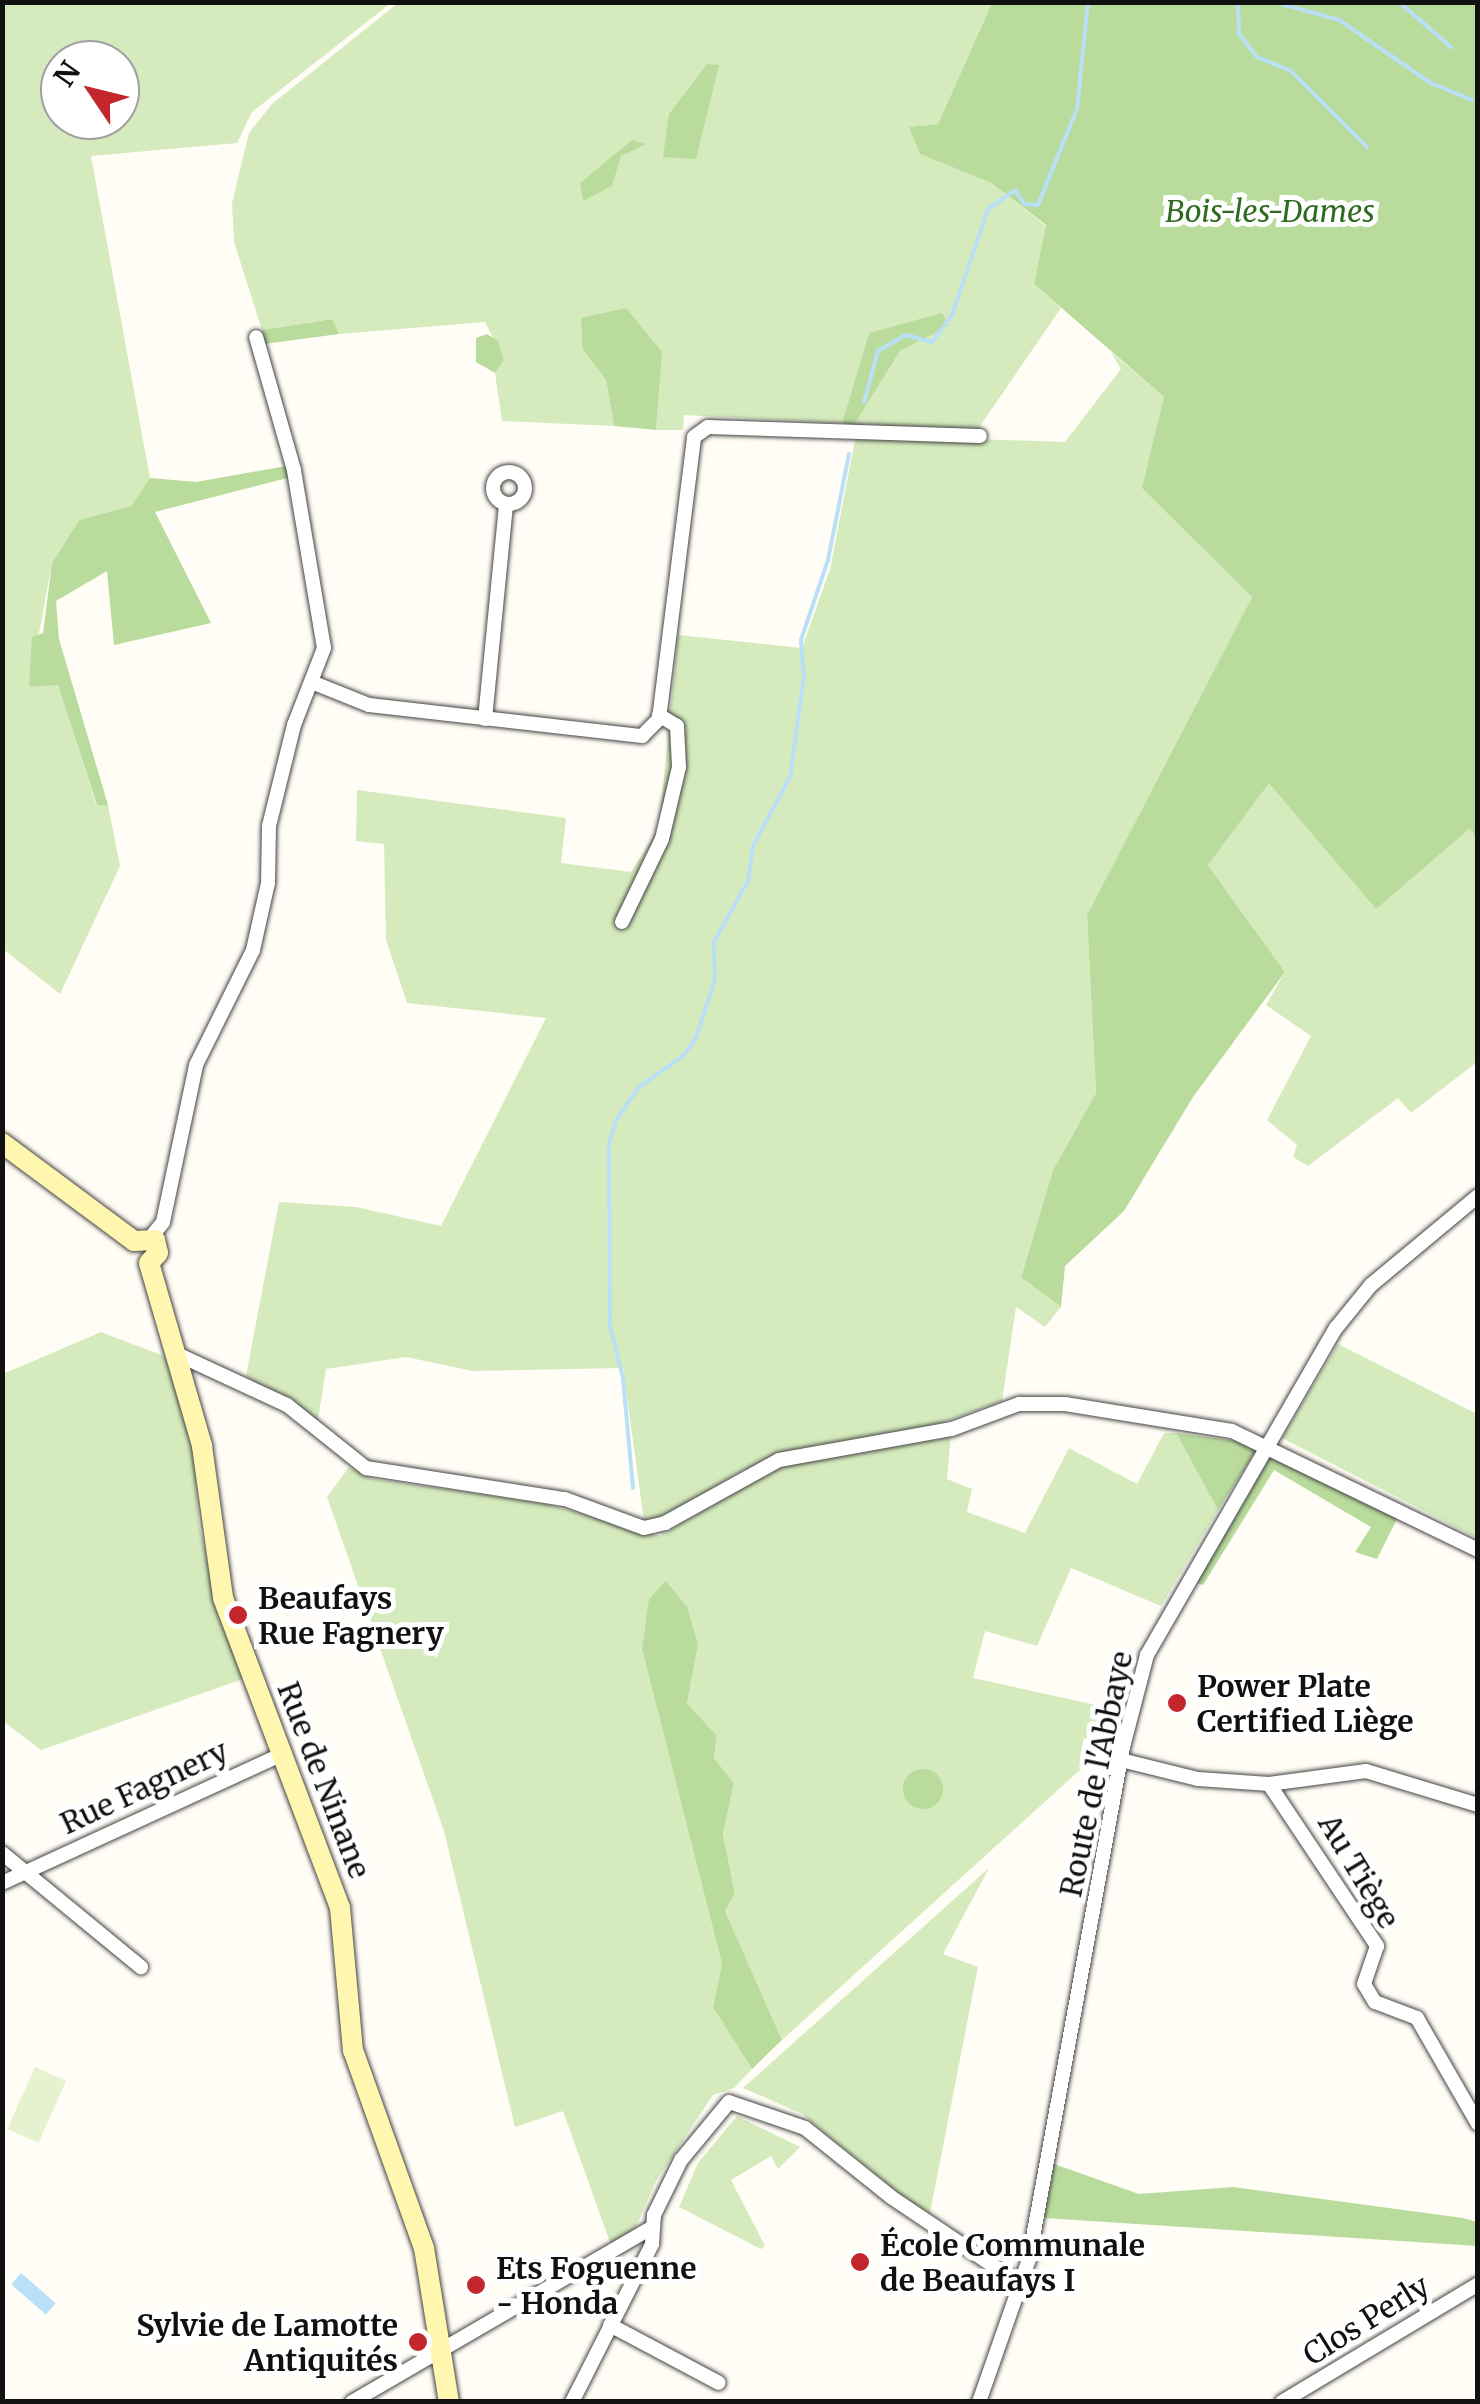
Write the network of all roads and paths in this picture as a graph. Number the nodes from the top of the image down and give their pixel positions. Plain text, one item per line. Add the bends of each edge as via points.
1 (256, 337) dead end
2 (980, 436) dead end
3 (506, 504) dead end
4 (314, 684) junction
5 (660, 715) junction
6 (485, 718) junction
7 (622, 922) dead end
8 (2, 1143) edge
9 (1478, 1196) edge
10 (142, 1239) junction
11 (178, 1354) junction
12 (1268, 1443) junction
13 (1478, 1550) edge
14 (284, 1752) junction
15 (1121, 1760) junction
16 (1270, 1784) junction
17 (1478, 1805) edge
18 (2, 1853) edge
19 (27, 1871) junction
20 (2, 1883) edge
21 (141, 1967) dead end
22 (1478, 2124) edge
23 (653, 2227) junction
24 (1478, 2284) edge
25 (1022, 2285) junction
26 (610, 2324) junction
27 (442, 2354) junction
28 (719, 2384) dead end
29 (352, 2402) edge
30 (449, 2402) edge
31 (572, 2402) edge
32 (979, 2402) edge
33 (1282, 2402) edge

1 - 4 street via 282,418 325,622
2 - 5 street via 708,427 694,437
3 - 6 street
4 - 6 street via 369,705
4 - 10 street via 294,725 269,826 268,883 254,950 196,1064 163,1222
5 - 6 street via 642,736
5 - 7 street via 677,726 679,768 662,839
8 - 10 street
9 - 12 street, Route de l'Abbaye via 1362,1296
10 - 11 street, Rue de Ninane via 158,1254 148,1263
11 - 12 street via 287,1405 366,1468 565,1499 644,1528 779,1460 952,1429 1019,1404 1090,1406
11 - 14 street, Rue de Ninane via 202,1446 223,1598
12 - 13 street
12 - 15 street, Route de l'Abbaye via 1147,1655
14 - 19 street, Rue Fagnery
14 - 27 street, Rue de Ninane via 340,1908 353,2050 412,2207
15 - 16 street, Au Tiège via 1198,1779
15 - 25 street, Route de l'Abbaye
16 - 17 street, Au Tiège via 1366,1771
16 - 22 street, Au Tiège via 1376,1946 1364,1984 1369,1993 1375,2002 1417,2018
18 - 19 street
19 - 20 street, Rue Fagnery
19 - 21 street
23 - 25 street via 681,2160 721,2105 740,2102 805,2128 954,2244
23 - 26 street via 652,2244
23 - 27 street
24 - 33 street, Clos Perly
25 - 32 street, Route de l'Abbaye
26 - 28 street
26 - 31 street
27 - 29 street
27 - 30 street, Rue de Ninane

